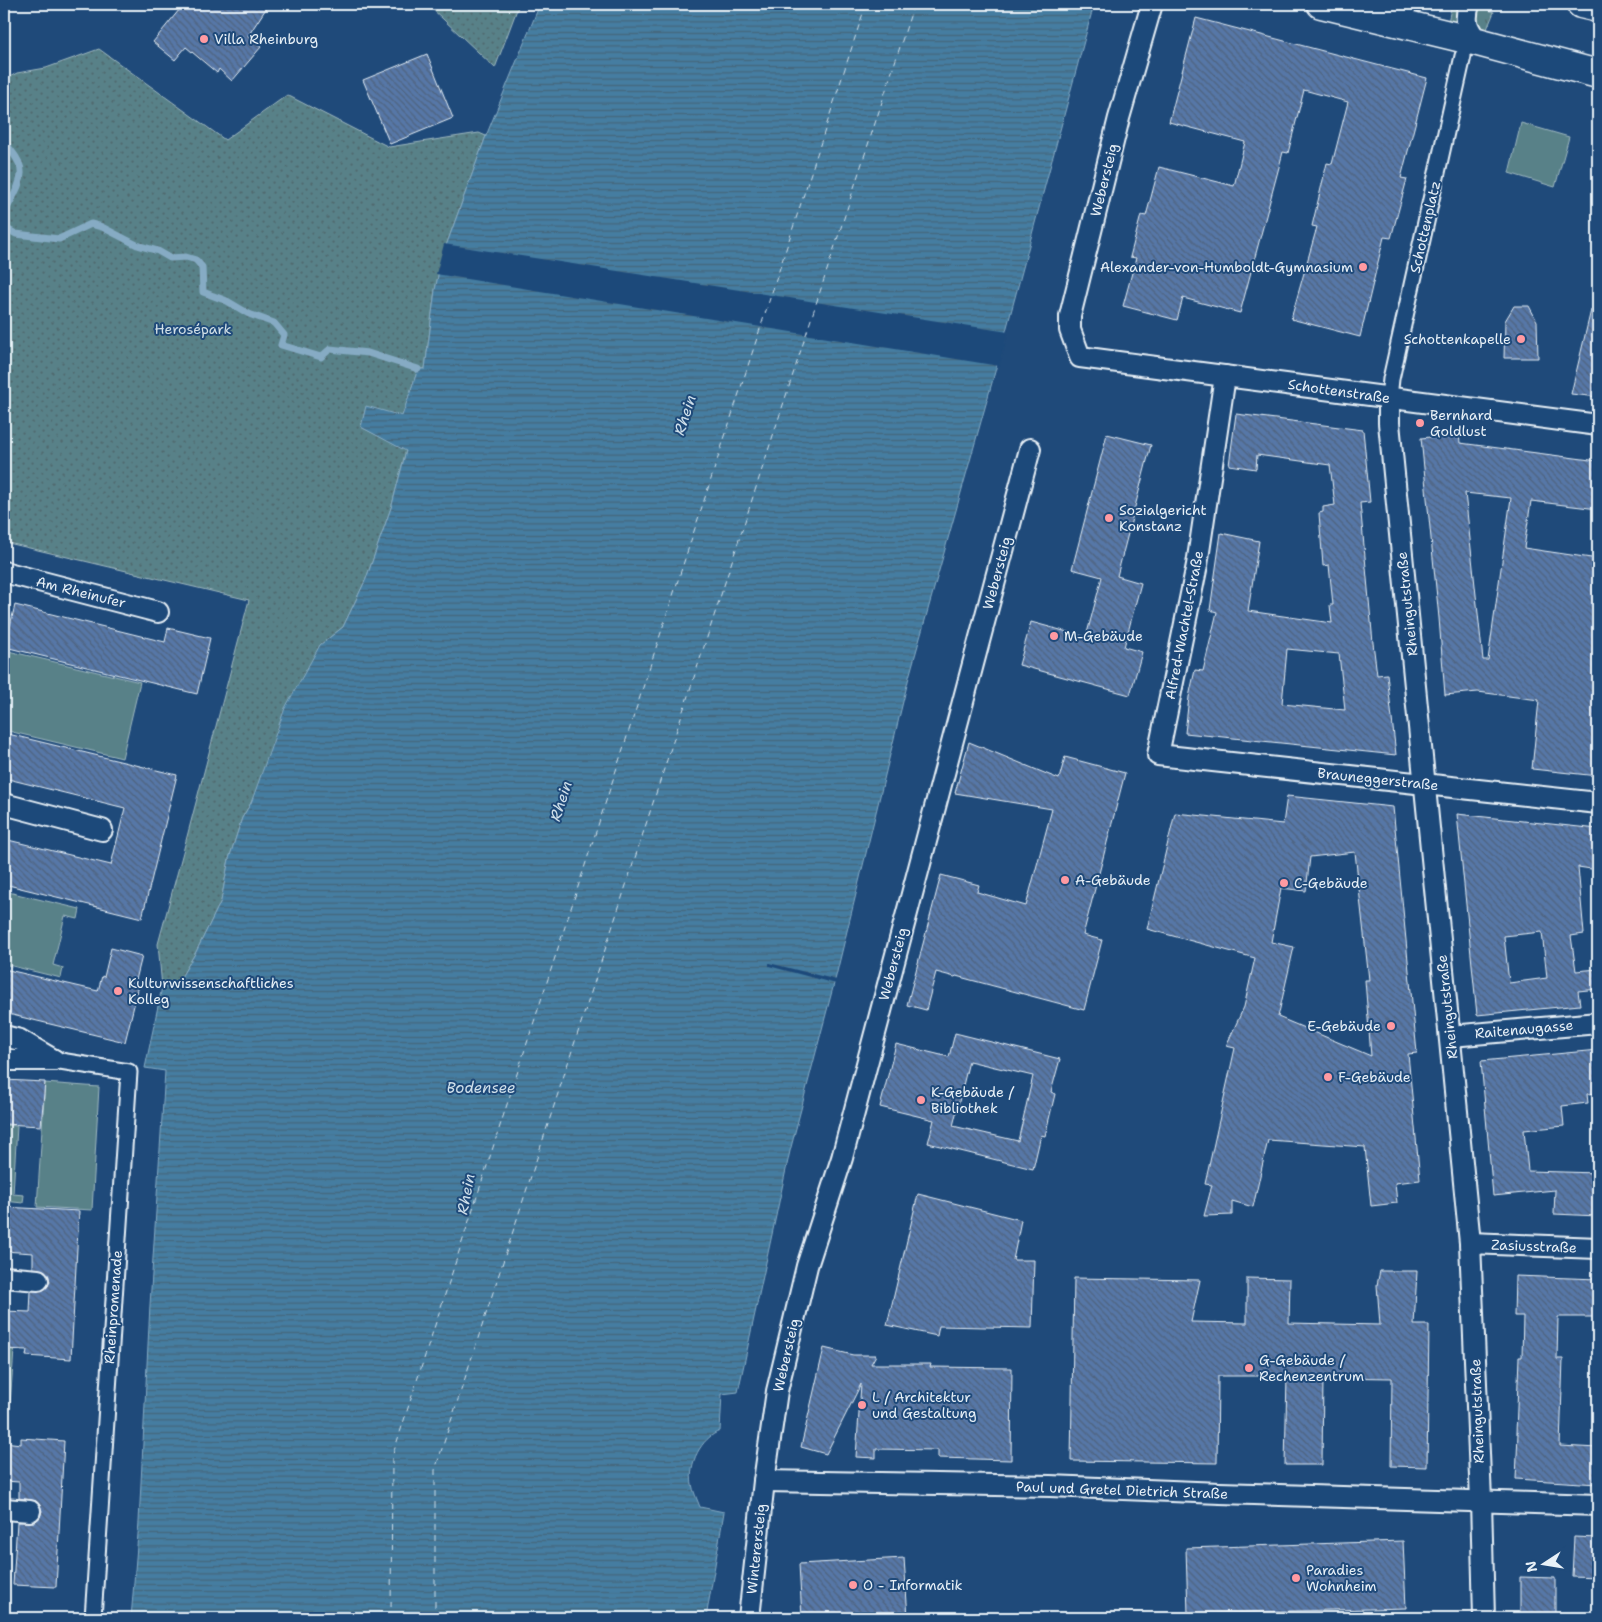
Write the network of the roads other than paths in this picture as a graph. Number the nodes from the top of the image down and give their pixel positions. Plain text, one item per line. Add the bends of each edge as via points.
1 (1152, 4) edge
2 (1321, 4) edge
3 (1408, 4) edge
4 (1469, 4) edge
5 (1582, 4) edge
6 (1598, 8) edge
7 (1376, 17) junction
8 (1470, 49) junction
9 (1598, 74) edge
10 (1080, 356) joint
11 (1225, 376) junction
12 (1389, 398) junction
13 (1598, 425) edge
14 (1030, 449) dead end
15 (4, 572) edge
16 (158, 612) dead end
17 (1158, 755) joint
18 (1425, 784) junction
19 (1598, 803) edge
20 (4, 804) edge
21 (102, 830) dead end
22 (1598, 1022) edge
23 (4, 1036) edge
24 (1451, 1036) junction
25 (4, 1060) edge
26 (54, 1060) junction
27 (1470, 1243) junction
28 (1598, 1248) edge
29 (4, 1277) edge
30 (38, 1280) dead end
31 (764, 1481) junction
32 (1481, 1500) junction
33 (1598, 1504) edge
34 (4, 1509) edge
35 (30, 1511) dead end
36 (93, 1618) edge
37 (749, 1618) edge
38 (1484, 1618) edge

1 - 10 street, Webersteig via 1117,127 1070,316 1070,330
2 - 7 main road
3 - 7 street via 1392,16
4 - 8 street via 1466,16
5 - 6 main road
7 - 8 main road
8 - 9 main road
8 - 12 street, Schottenplatz
10 - 11 street, Schottenstraße
11 - 12 street, Schottenstraße
11 - 17 street, Alfred-Wachtel-Straße via 1197,564
12 - 13 street, Schottenstraße
12 - 18 street, Rheingutstraße
14 - 31 street, Webersteig via 842,1158 807,1266 777,1390
15 - 16 street, Am Rheinufer
17 - 18 street, Brauneggerstraße
18 - 19 street, Brauneggerstraße
18 - 24 street, Rheingutstraße
20 - 21 street
22 - 24 street, Raitenaugasse
23 - 26 street via 20,1040
24 - 27 street, Rheingutstraße
25 - 26 street
26 - 36 street, Rheinpromenade via 129,1072
27 - 28 street, Zasiusstraße
27 - 32 street, Rheingutstraße
29 - 30 street
31 - 32 street, Paul und Gretel Dietrich Straße via 1050,1486
31 - 37 street, Winterersteig
32 - 33 street, Paul und Gretel Dietrich Straße
32 - 38 street, Rheingutstraße
34 - 35 street

